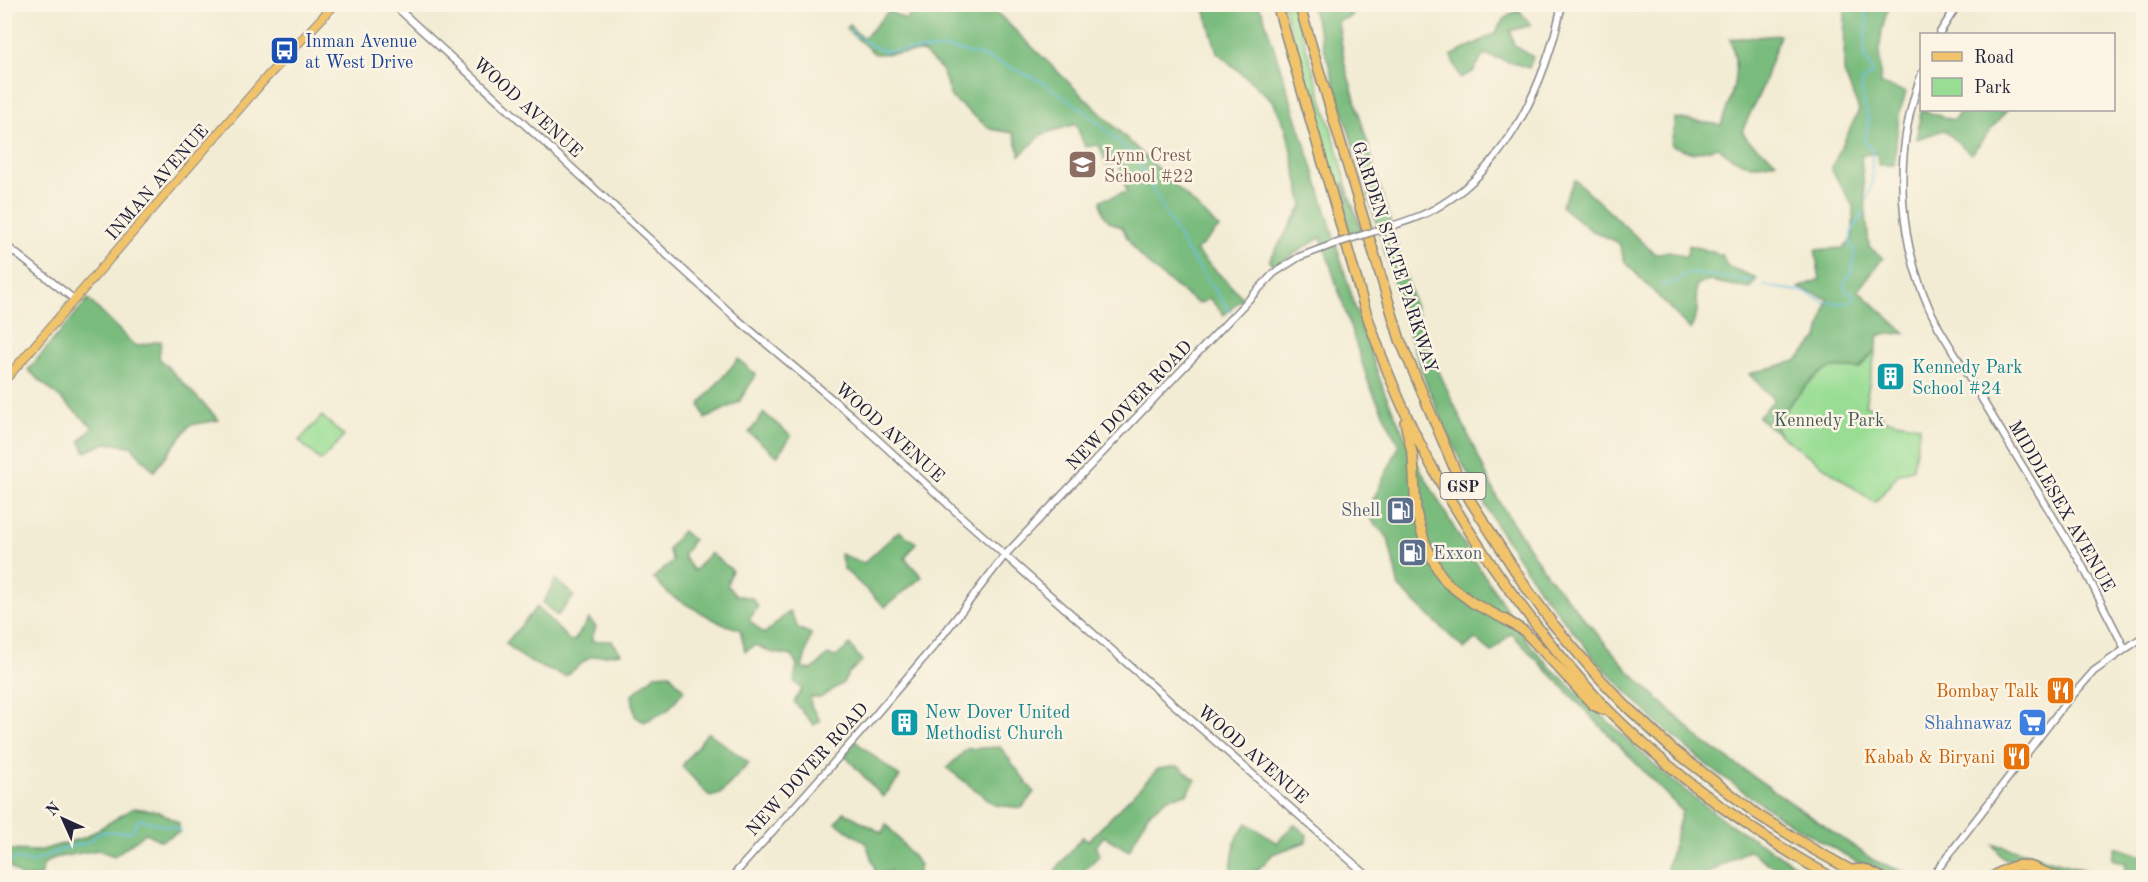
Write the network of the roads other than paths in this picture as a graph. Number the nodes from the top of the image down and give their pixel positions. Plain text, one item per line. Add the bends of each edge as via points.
1 (335, 4) edge
2 (393, 4) edge
3 (1277, 4) edge
4 (1299, 4) edge
5 (1562, 4) edge
6 (1958, 4) edge
7 (1941, 33) edge
8 (1920, 79) edge
9 (4, 244) edge
10 (75, 300) junction
11 (4, 381) edge
12 (1404, 413) junction
13 (1005, 555) junction
14 (2144, 636) edge
15 (2126, 649) junction
16 (1611, 713) junction
17 (1852, 870) junction
18 (2055, 876) edge
19 (731, 878) edge
20 (1370, 878) edge
21 (1833, 878) edge
22 (1865, 878) edge
23 (1883, 878) edge
24 (1931, 878) edge
25 (1991, 878) edge
26 (2003, 878) edge

1 - 10 main road, INMAN AVENUE via 266,78
2 - 13 street, WOOD AVENUE via 723,306
3 - 12 highway, GSP via 1365,309
4 - 17 highway, GARDEN STATE PARKWAY / GSP via 1400,340 1470,500 1553,624 1631,711 1671,748 1758,815
5 - 13 street, NEW DOVER ROAD, bridge via 1532,96 1491,162 1468,185 1440,206 1410,220 1299,256 1274,273
6 - 7 street
8 - 15 street, MIDDLESEX AVENUE via 1905,142 1902,205 1921,289 1939,328 2081,563
9 - 10 street
10 - 11 main road, INMAN AVENUE
12 - 16 highway, GSP via 1473,540 1564,661
12 - 16 highway via 1413,457 1416,512 1439,572 1473,603 1524,631 1593,705
13 - 19 street, NEW DOVER ROAD via 939,640
13 - 20 street, WOOD AVENUE
14 - 15 street
15 - 24 street via 2094,671 2064,705
16 - 21 highway, GSP via 1715,802
17 - 22 highway, GARDEN STATE PARKWAY / GSP
17 - 23 highway via 1864,869
18 - 25 highway via 2017,865
18 - 26 highway via 2019,870

